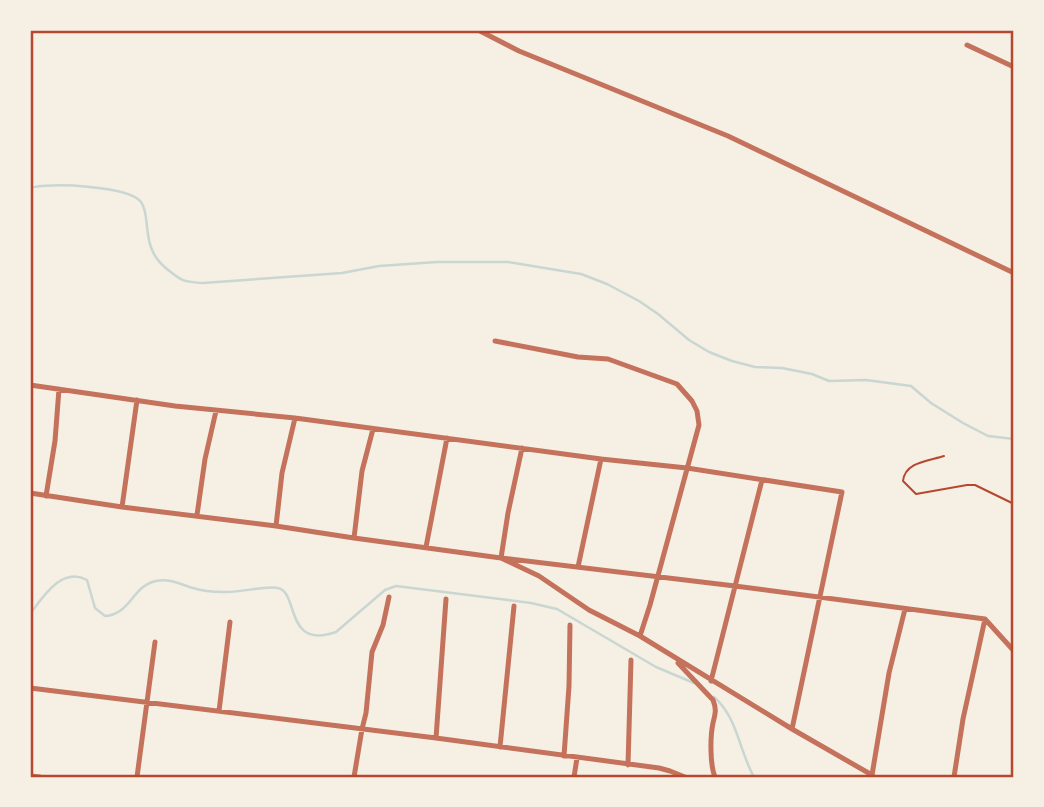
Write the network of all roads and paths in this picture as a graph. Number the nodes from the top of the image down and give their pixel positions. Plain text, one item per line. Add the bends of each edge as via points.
1 (478, 30) edge
2 (967, 45) dead end
3 (1014, 67) edge
4 (1014, 273) edge
5 (495, 341) dead end
6 (30, 385) edge
7 (59, 389) junction
8 (137, 400) junction
9 (216, 411) junction
10 (295, 418) junction
11 (373, 429) junction
12 (447, 438) junction
13 (522, 448) junction
14 (944, 456) dead end
15 (601, 459) junction
16 (687, 468) junction
17 (762, 480) junction
18 (30, 494) edge
19 (46, 496) junction
20 (1014, 504) edge
21 (121, 507) junction
22 (197, 515) junction
23 (276, 526) junction
24 (354, 538) junction
25 (426, 547) junction
26 (501, 558) junction
27 (578, 567) junction
28 (658, 577) junction
29 (735, 586) junction
30 (389, 597) dead end
31 (820, 597) junction
32 (446, 599) dead end
33 (514, 606) dead end
34 (905, 609) junction
35 (985, 619) junction
36 (230, 622) dead end
37 (570, 625) dead end
38 (640, 636) junction
39 (155, 642) dead end
40 (1014, 651) edge
41 (670, 655) junction
42 (631, 660) dead end
43 (711, 681) junction
44 (30, 688) edge
45 (147, 702) junction
46 (219, 711) junction
47 (362, 729) junction
48 (792, 729) junction
49 (436, 738) junction
50 (500, 747) junction
51 (564, 756) junction
52 (576, 758) junction
53 (628, 765) junction
54 (30, 776) edge
55 (873, 776) edge
56 (40, 777) edge
57 (137, 777) edge
58 (354, 777) edge
59 (574, 777) edge
60 (685, 777) edge
61 (716, 777) edge
62 (954, 777) edge

1 - 4 street via 728,136
2 - 3 street
5 - 16 street via 608,359 677,384 699,418
6 - 7 street
7 - 8 street
7 - 19 street
8 - 9 street
8 - 21 street
9 - 10 street
9 - 22 street
10 - 11 street
10 - 23 street
11 - 12 street
11 - 24 street via 362,471
12 - 13 street
12 - 25 street
13 - 15 street
13 - 26 street
14 - 20 path via 909,467 904,473 904,481 916,495 975,485
15 - 16 street
15 - 27 street
16 - 17 street
16 - 28 street
17 - 29 street
17 - 31 street via 842,492
18 - 19 street
19 - 21 street
21 - 22 street
22 - 23 street
23 - 24 street
24 - 25 street
25 - 26 street
26 - 27 street
26 - 38 street
27 - 28 street
28 - 29 street
28 - 38 street
29 - 31 street
29 - 43 street
30 - 47 street via 372,652
31 - 34 street
31 - 48 street
32 - 49 street
33 - 50 street
34 - 35 street
34 - 55 street via 889,673
35 - 40 street
35 - 62 street
36 - 46 street
37 - 51 street
38 - 41 street
39 - 45 street
41 - 43 street
41 - 61 street via 716,707 712,756
42 - 53 street
43 - 48 street
44 - 45 street
45 - 46 street
45 - 57 street
46 - 47 street
47 - 49 street
47 - 58 street
48 - 55 street
49 - 50 street
50 - 51 street
51 - 52 street
52 - 53 street
52 - 59 street
53 - 60 street
54 - 56 street

